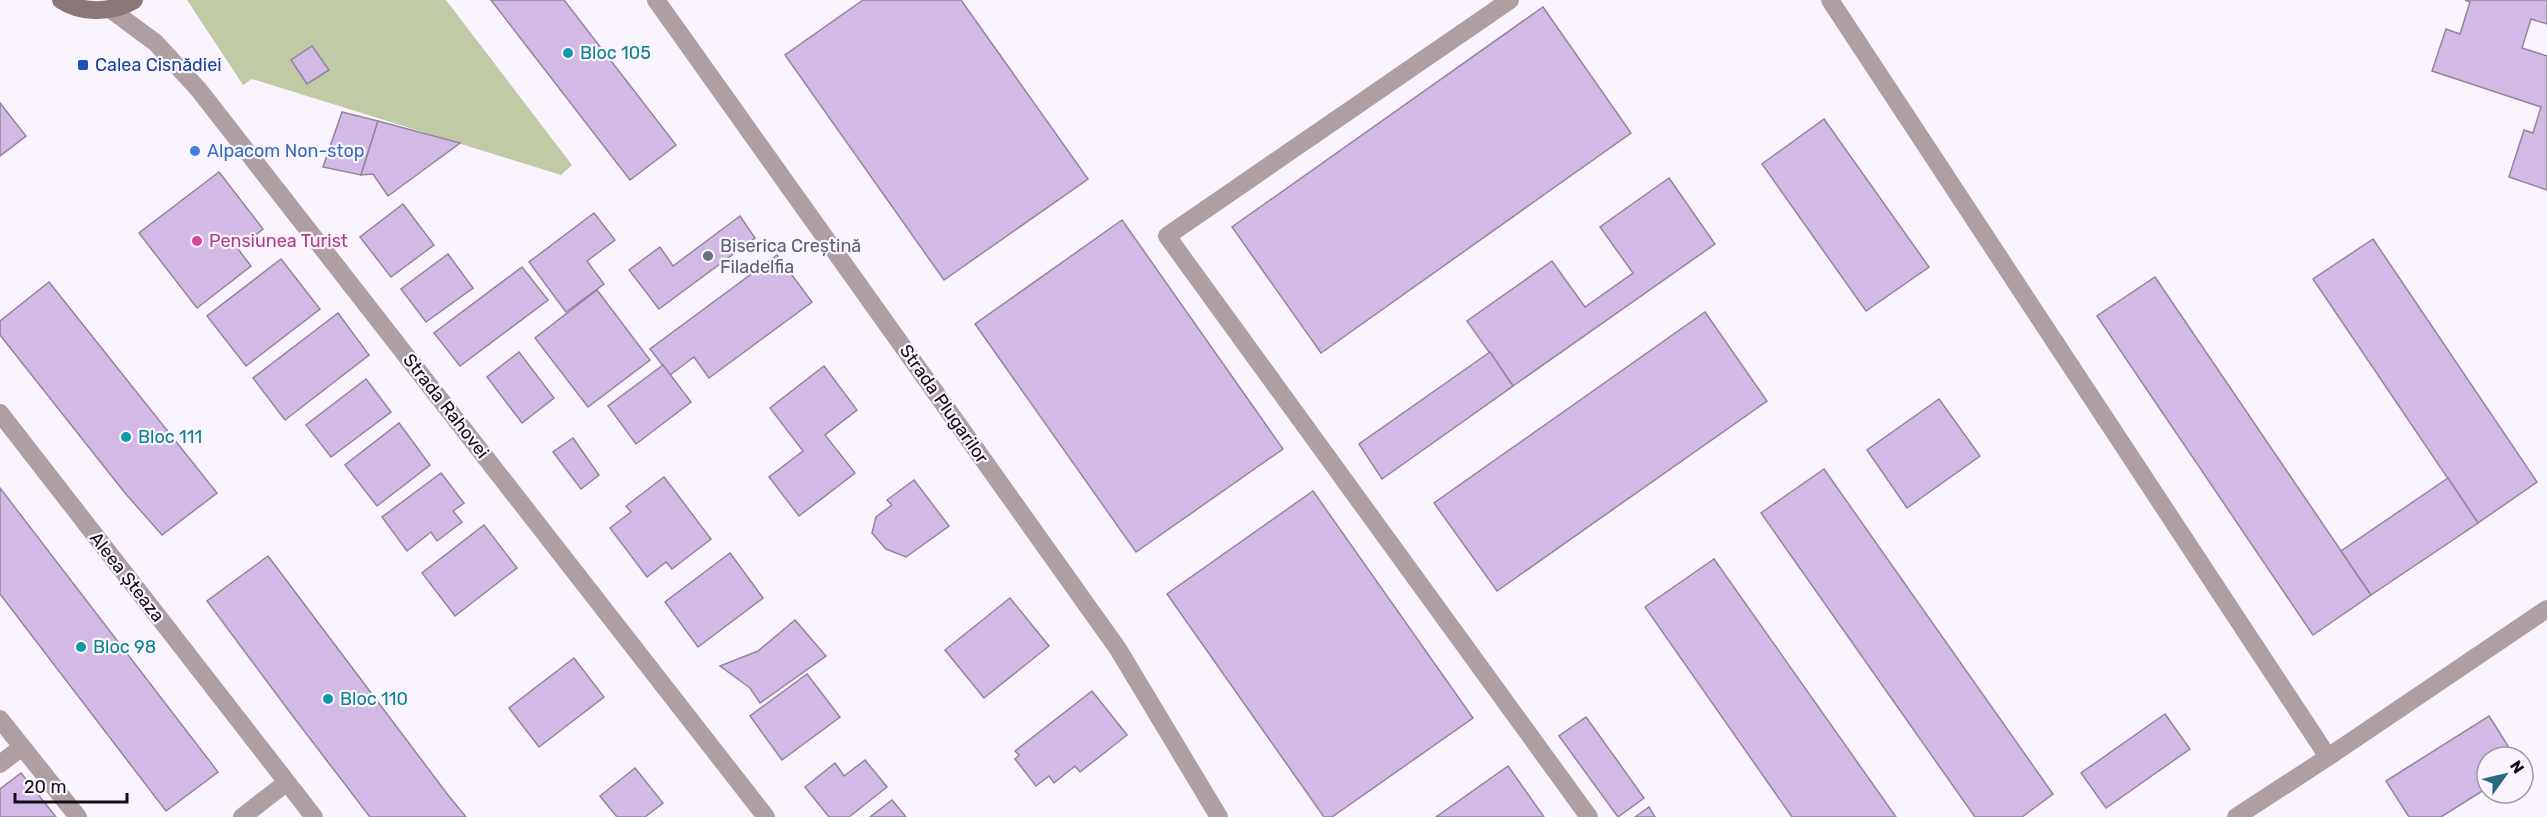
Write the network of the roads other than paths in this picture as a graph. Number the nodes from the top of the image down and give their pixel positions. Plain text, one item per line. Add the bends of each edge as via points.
1 (61, 0) edge
2 (134, 0) edge
3 (656, 0) edge
4 (1510, 0) edge
5 (1830, 0) edge
6 (110, 9) junction
7 (0, 413) edge
8 (2547, 609) edge
9 (0, 719) edge
10 (22, 747) junction
11 (2328, 757) junction
12 (0, 764) edge
13 (286, 783) junction
14 (78, 817) edge
15 (242, 817) edge
16 (314, 817) edge
17 (766, 817) edge
18 (1219, 817) edge
19 (1589, 817) edge
20 (2236, 817) edge

1 - 6 main road via 87,10
2 - 6 main road
3 - 18 street, Strada Plugarilor via 1118,649
4 - 19 street via 1167,236
5 - 11 street
6 - 17 street, Strada Rahovei via 156,43 199,90
7 - 13 street, Aleea Șteaza
8 - 11 street
9 - 10 street
10 - 12 street
10 - 14 street
11 - 20 street
13 - 15 street
13 - 16 street, Aleea Șteaza

